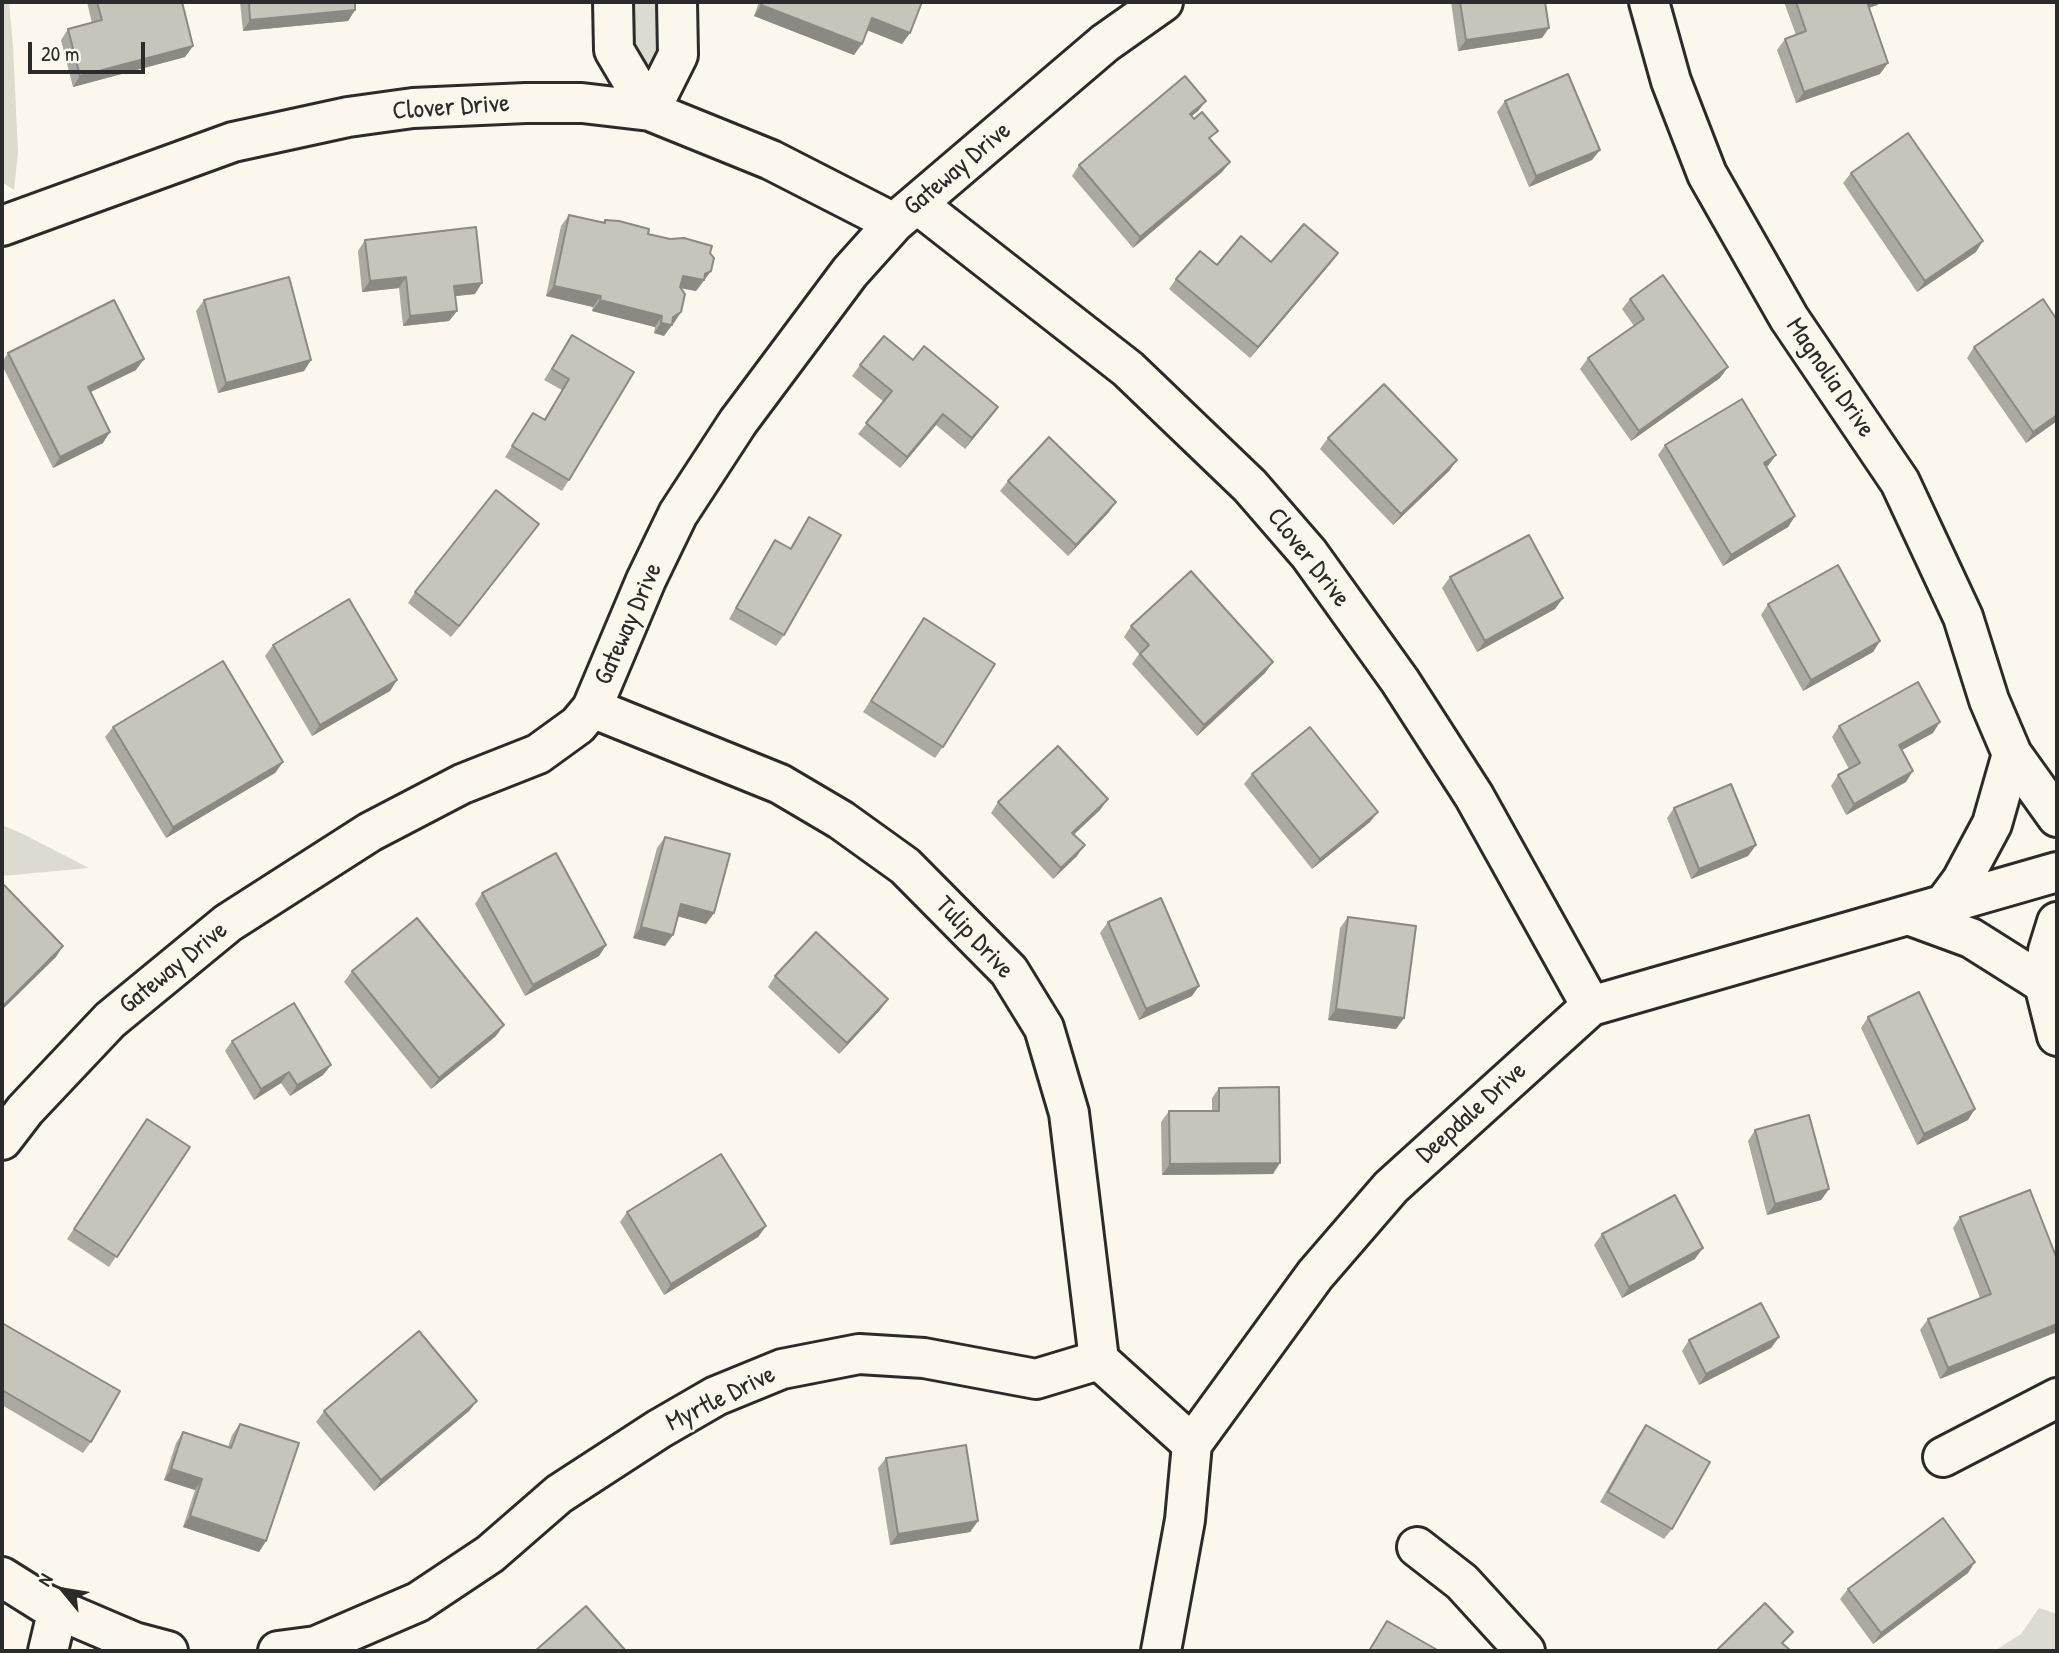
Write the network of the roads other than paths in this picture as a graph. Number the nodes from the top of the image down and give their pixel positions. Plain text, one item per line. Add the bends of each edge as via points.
1 (614, 2) edge
2 (677, 2) edge
3 (1163, 2) edge
4 (1649, 2) edge
5 (650, 111) junction
6 (905, 213) junction
7 (2, 226) edge
8 (592, 708) junction
9 (2012, 754) junction
10 (2057, 817) edge
11 (2057, 872) edge
12 (1926, 911) junction
13 (2057, 922) edge
14 (2044, 985) junction
15 (1591, 1006) junction
16 (2057, 1036) edge
17 (2, 1140) edge
18 (1099, 1360) junction
19 (2057, 1398) edge
20 (1192, 1444) junction
21 (1943, 1457) dead end
22 (1417, 1548) dead end
23 (2, 1577) edge
24 (58, 1609) junction
25 (48, 1651) edge
26 (168, 1651) edge
27 (278, 1651) edge
28 (1161, 1651) edge
29 (1525, 1651) edge

1 - 5 street via 614,50
2 - 5 street via 678,55
3 - 6 street, Gateway Drive via 1105,43
4 - 9 street, Magnolia Drive via 1671,81 1707,174 1789,318 1900,482 1963,617
5 - 6 street, Clover Drive
5 - 7 street, Clover Drive via 582,103 526,103 413,108 348,117 233,142
6 - 8 street, Gateway Drive via 794,344 678,514
6 - 15 street, Clover Drive via 1128,369 1250,486 1310,554 1474,796
8 - 17 street, Gateway Drive via 538,754 462,784 370,832 228,923 110,1020
8 - 18 street, Tulip Drive via 780,784 841,820 905,866 1009,971 1044,1028 1069,1113
9 - 10 street, Magnolia Drive
9 - 12 street via 1992,824 1962,880
11 - 12 street, Deepdale Drive
12 - 14 street
12 - 15 street, Deepdale Drive
13 - 14 street
14 - 16 street
15 - 20 street, Deepdale Drive via 1391,1187 1315,1275
18 - 20 street
18 - 27 street, Myrtle Drive via 1036,1379 924,1358 859,1354 782,1368 716,1396 647,1436 559,1494 491,1554 418,1602 316,1646
19 - 21 street
20 - 28 street via 1185,1520
22 - 29 street via 1462,1583
23 - 24 street
24 - 25 street
24 - 26 street via 134,1642

